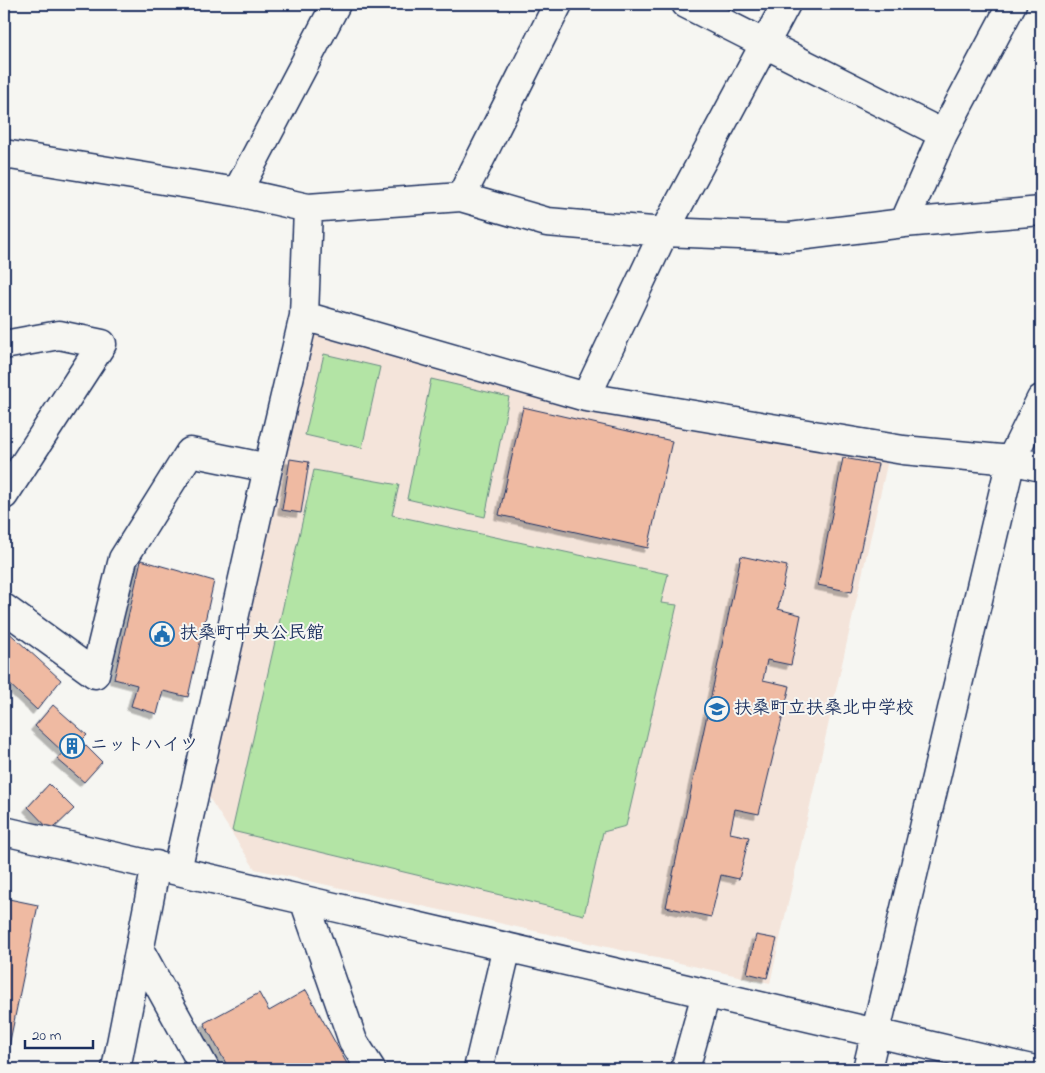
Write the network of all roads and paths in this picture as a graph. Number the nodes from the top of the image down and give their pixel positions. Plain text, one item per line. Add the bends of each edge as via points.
1 (336, 4) edge
2 (558, 4) edge
3 (686, 4) edge
4 (786, 4) edge
5 (1012, 4) edge
6 (765, 43) junction
7 (943, 134) junction
8 (4, 154) edge
9 (237, 192) junction
10 (461, 197) junction
11 (308, 208) junction
12 (1041, 211) edge
13 (904, 223) junction
14 (664, 232) junction
15 (304, 316) junction
16 (4, 345) edge
17 (586, 397) junction
18 (1041, 399) edge
19 (1011, 460) junction
20 (1041, 467) edge
21 (268, 468) junction
22 (4, 495) edge
23 (4, 608) edge
24 (4, 831) edge
25 (167, 868) junction
26 (304, 900) junction
27 (506, 947) junction
28 (140, 951) junction
29 (706, 994) junction
30 (876, 1033) junction
31 (116, 1069) edge
32 (205, 1069) edge
33 (371, 1069) edge
34 (478, 1069) edge
35 (685, 1069) edge
36 (867, 1069) edge
37 (1031, 1069) edge

1 - 9 street
2 - 10 street
3 - 6 street
4 - 6 street
5 - 7 street
6 - 7 street
6 - 14 street
7 - 13 street
8 - 9 street
9 - 11 street
10 - 11 street
10 - 14 street via 547,222
11 - 15 street
12 - 13 street
13 - 14 street via 790,237
14 - 17 street
15 - 17 street
15 - 21 street
16 - 22 street via 58,335 102,344
17 - 19 street via 903,450
18 - 19 street
19 - 20 street
19 - 30 street
21 - 23 street via 190,452 123,559 95,674
21 - 25 street
24 - 25 street
25 - 26 street
25 - 28 street
26 - 27 street
26 - 33 street via 354,1041
27 - 29 street
27 - 34 street
28 - 31 street
28 - 32 street
29 - 30 street
29 - 35 street
30 - 36 street
30 - 37 street

